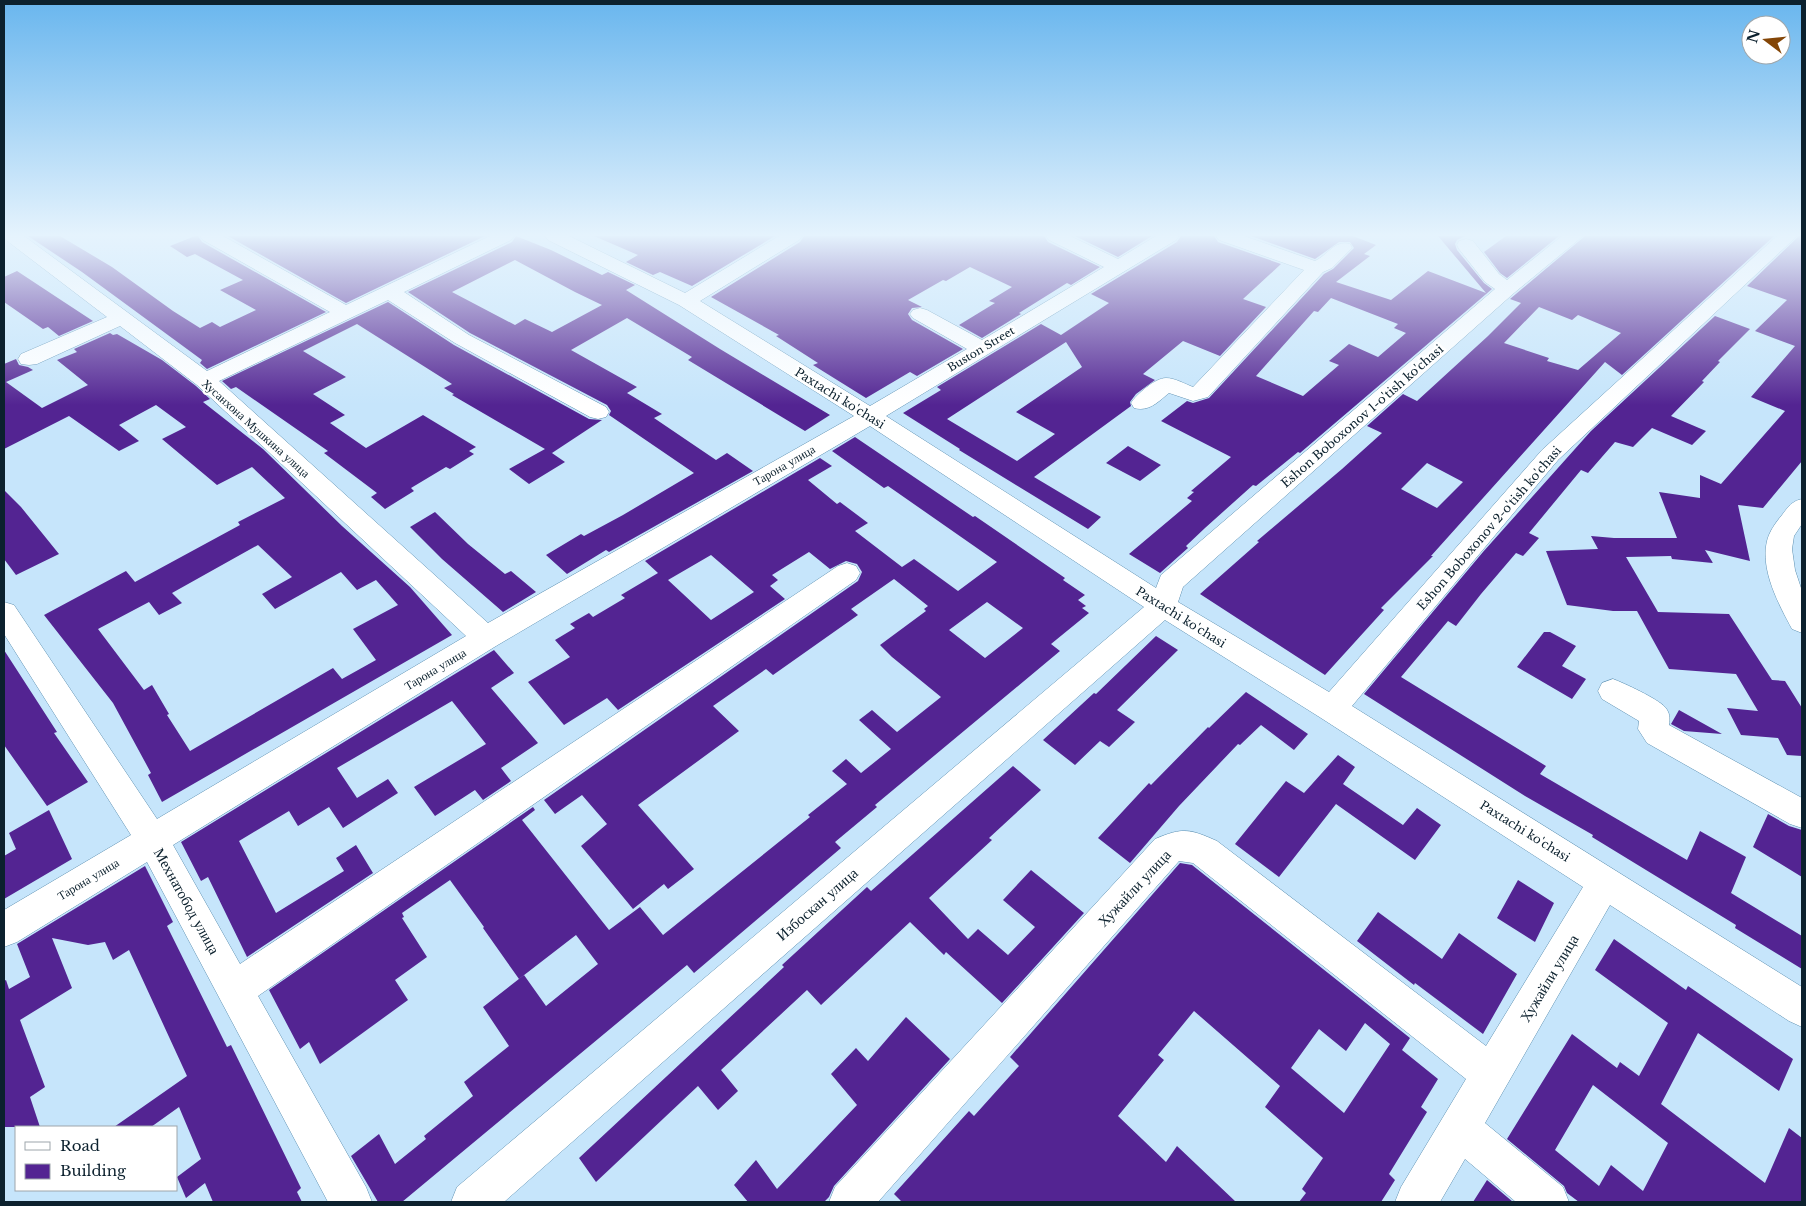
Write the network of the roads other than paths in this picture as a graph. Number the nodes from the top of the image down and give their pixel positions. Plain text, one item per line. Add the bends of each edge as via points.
1 (86, 292) edge
2 (309, 292) edge
3 (390, 292) joint
4 (668, 292) edge
5 (700, 292) edge
6 (1077, 292) edge
7 (1293, 292) edge
8 (1503, 292) edge
9 (1727, 292) edge
10 (686, 301) junction
11 (346, 313) junction
12 (920, 314) dead end
13 (120, 318) junction
14 (982, 349) junction
15 (29, 359) dead end
16 (205, 380) junction
17 (1142, 403) dead end
18 (598, 412) dead end
19 (870, 416) junction
20 (1802, 508) edge
21 (847, 572) dead end
22 (1795, 594) edge
23 (1163, 606) junction
24 (4, 612) edge
25 (1802, 622) edge
26 (486, 638) junction
27 (1613, 691) dead end
28 (1332, 709) junction
29 (1802, 814) edge
30 (153, 841) junction
31 (1605, 882) junction
32 (4, 930) edge
33 (236, 989) junction
34 (1802, 1008) edge
35 (1492, 1075) junction
36 (1460, 1128) junction
37 (351, 1202) edge
38 (472, 1202) edge
39 (850, 1202) edge
40 (1416, 1202) edge
41 (1548, 1202) edge

1 - 13 street, Хусанхона Мушкина улица
2 - 11 street
3 - 11 street
3 - 18 street via 462,339
4 - 10 street, Paxtachi ko'chasi
5 - 10 street
6 - 14 street, Buston Street
7 - 17 street via 1200,392 1193,394 1166,385
8 - 23 street, Eshon Boboxonov 1-o'tish ko'chasi via 1171,582
9 - 28 street, Eshon Boboxonov 2-o'tish ko'chasi via 1550,455
10 - 19 street, Paxtachi ko'chasi
11 - 16 street
12 - 14 street
13 - 15 street
13 - 16 street, Хусанхона Мушкина улица
14 - 19 street, Buston Street
16 - 26 street, Хусанхона Мушкина улица
19 - 23 street, Paxtachi ko'chasi
19 - 26 street, Тарона улица
20 - 22 street via 1780,540 1780,564
21 - 33 street
22 - 25 street
23 - 28 street, Paxtachi ko'chasi
23 - 38 street, Избоскан улица
24 - 30 street, Мехнатобод улица
26 - 30 street, Тарона улица
27 - 29 street via 1653,714 1652,729 1658,734
28 - 31 street, Paxtachi ko'chasi
30 - 32 street, Тарона улица
30 - 33 street, Мехнатобод улица
31 - 34 street, Paxtachi ko'chasi
31 - 35 street, Хужайли улица
33 - 37 street, Мехнатобод улица
35 - 36 street, Хужайли улица
35 - 39 street, Хужайли улица via 1204,852 1178,844 1167,850
36 - 40 street, Хужайли улица
36 - 41 street

